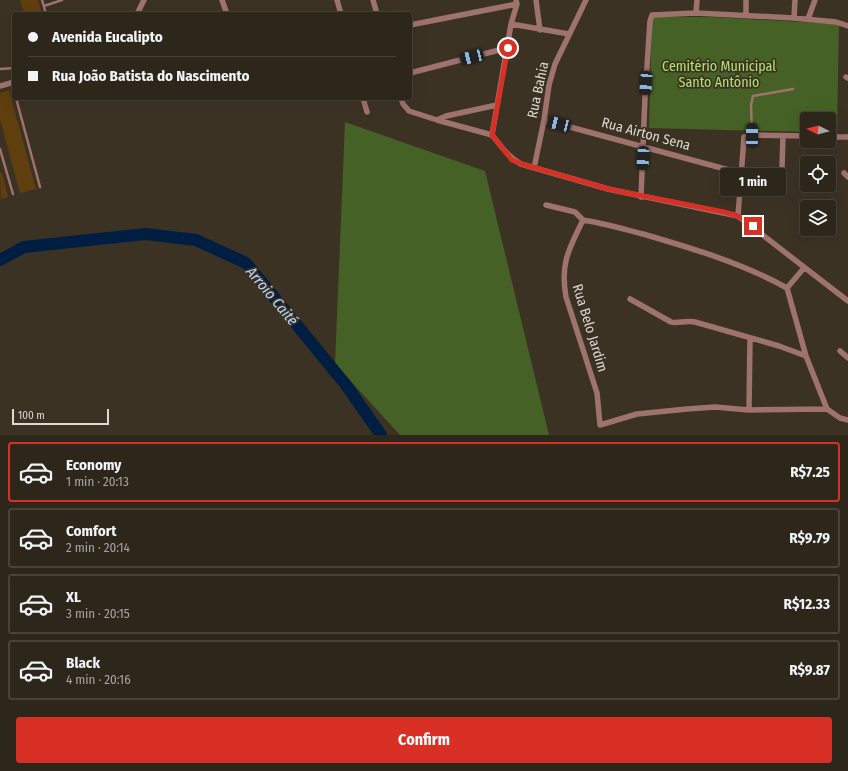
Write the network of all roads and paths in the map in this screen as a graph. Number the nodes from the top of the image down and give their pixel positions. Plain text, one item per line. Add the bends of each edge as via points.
1 (42, 0) edge
2 (62, 0) edge
3 (144, 0) edge
4 (222, 0) edge
5 (337, 0) edge
6 (373, 0) edge
7 (536, 0) edge
8 (586, 0) edge
9 (697, 0) edge
10 (746, 0) edge
11 (795, 0) edge
12 (814, 0) edge
13 (54, 1) edge
14 (516, 2) edge
15 (44, 6) junction
16 (46, 12) edge
17 (138, 12) edge
18 (226, 12) edge
19 (340, 12) edge
20 (376, 12) edge
21 (696, 13) junction
22 (746, 16) junction
23 (794, 18) junction
24 (808, 19) junction
25 (412, 24) edge
26 (511, 24) junction
27 (848, 26) edge
28 (540, 30) junction
29 (569, 34) junction
30 (508, 48) junction
31 (12, 68) edge
32 (0, 69) edge
33 (412, 72) edge
34 (12, 82) edge
35 (0, 86) edge
36 (793, 89) dead end
37 (17, 100) edge
38 (364, 100) edge
39 (402, 100) edge
40 (497, 105) junction
41 (367, 112) dead end
42 (436, 120) junction
43 (544, 120) junction
44 (492, 135) junction
45 (752, 135) junction
46 (782, 136) junction
47 (800, 136) edge
48 (836, 136) edge
49 (848, 137) edge
50 (644, 147) junction
51 (0, 149) edge
52 (534, 168) junction
53 (740, 173) junction
54 (40, 187) dead end
55 (740, 187) junction
56 (13, 194) dead end
57 (641, 196) junction
58 (546, 205) dead end
59 (738, 216) junction
60 (583, 220) junction
61 (804, 268) junction
62 (787, 288) junction
63 (630, 299) dead end
64 (848, 301) edge
65 (750, 339) junction
66 (840, 351) dead end
67 (806, 356) junction
68 (848, 358) edge
69 (827, 409) junction
70 (749, 410) junction
71 (848, 420) edge

1 - 15 lane
2 - 13 lane
3 - 17 street
4 - 18 street
5 - 19 street
6 - 20 street
7 - 28 street
8 - 29 street, Rua Bahia
9 - 21 street
10 - 22 street
11 - 23 street
12 - 24 street
13 - 15 lane
14 - 25 street
14 - 26 street
15 - 16 lane
21 - 22 street
21 - 50 street via 652,15 646,73
22 - 23 street
23 - 24 street
24 - 27 street
26 - 28 street
26 - 30 street
28 - 29 street
29 - 43 street, Rua Bahia via 554,64
30 - 33 street
30 - 40 street
31 - 32 lane
34 - 35 street
36 - 45 lane via 753,96
37 - 54 lane
38 - 41 street
39 - 42 street via 409,111
40 - 42 street
40 - 44 street
42 - 44 street
43 - 50 street, Rua Airton Sena
43 - 52 street, Rua Bahia
44 - 52 street via 512,160
45 - 46 street
45 - 53 street via 743,139
46 - 47 street
46 - 55 street via 779,184
48 - 49 street
50 - 53 street, Rua Airton Sena
50 - 57 street
51 - 56 lane
52 - 57 street
53 - 55 street
55 - 59 street
57 - 59 street
58 - 60 street via 575,212
59 - 61 street
60 - 62 street via 682,245 754,271
60 - 70 street, Rua Belo Jardim via 567,252 563,283 597,393 599,423 603,426 637,414 687,408
61 - 62 street
61 - 64 street
62 - 67 street
63 - 65 street via 671,322 695,322
65 - 67 street
65 - 70 street
66 - 68 street
67 - 69 street
69 - 70 street
69 - 71 street

